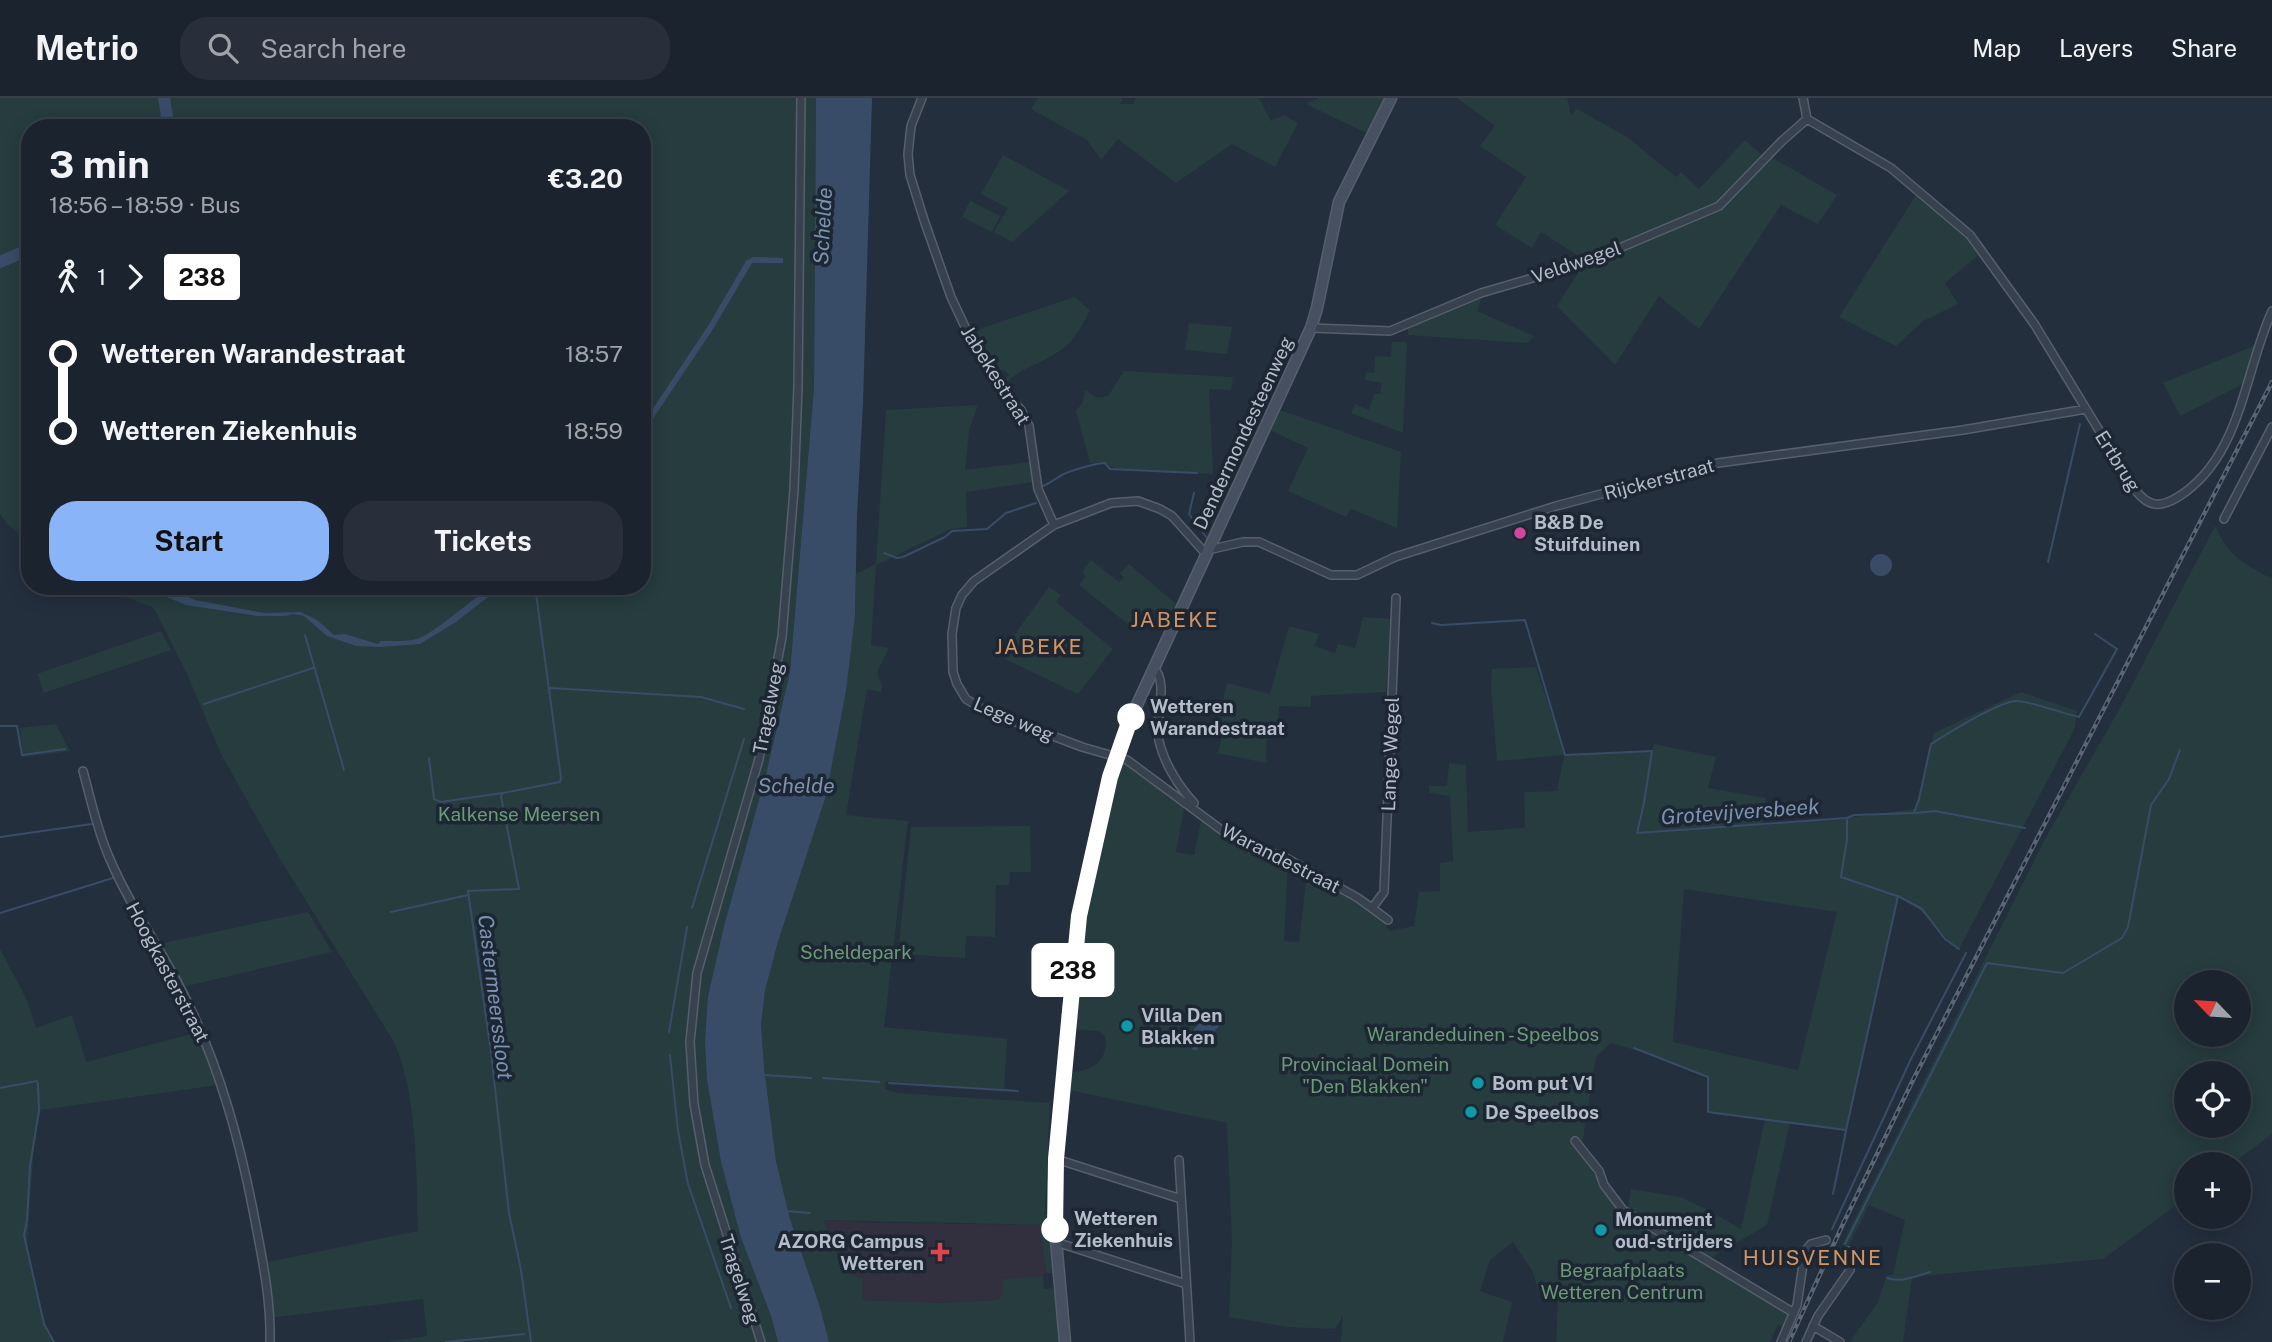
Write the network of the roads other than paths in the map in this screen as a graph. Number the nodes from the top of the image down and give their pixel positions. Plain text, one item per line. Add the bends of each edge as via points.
1 (802, 98) edge
2 (922, 98) edge
3 (1391, 98) edge
4 (1803, 98) edge
5 (1807, 119) junction
6 (2272, 312) edge
7 (1311, 328) junction
8 (2086, 408) junction
9 (2272, 427) edge
10 (2224, 519) dead end
11 (1054, 526) junction
12 (1207, 552) junction
13 (1396, 598) dead end
14 (1153, 667) junction
15 (1115, 758) junction
16 (83, 771) dead end
17 (1208, 819) junction
18 (1373, 907) junction
19 (1388, 920) dead end
20 (1575, 1141) dead end
21 (1056, 1159) junction
22 (1179, 1160) dead end
23 (1181, 1199) junction
24 (1826, 1240) dead end
25 (1056, 1242) junction
26 (1848, 1251) dead end
27 (1186, 1284) junction
28 (1794, 1313) junction
29 (1813, 1326) junction
30 (270, 1342) edge
31 (761, 1342) edge
32 (1065, 1342) edge
33 (1190, 1342) edge
34 (1781, 1342) edge
35 (1806, 1342) edge
36 (1840, 1342) edge

1 - 31 street, Tragelweg via 797,412 782,637 759,759 697,973 690,1042 705,1166
2 - 11 street, Jabekestraat via 911,126 908,154 920,209 966,330 993,379 1029,426 1038,488
3 - 7 main road, Dendermondesteenweg via 1339,202
4 - 5 street
5 - 7 street, Veldwegel via 1719,206 1584,263 1481,293 1390,331
5 - 8 street, Ertbrug via 1881,161 1970,235 2029,315
6 - 8 street, Ertbrug via 2225,444 2207,472 2175,499 2155,506 2141,498
7 - 12 main road, Dendermondesteenweg
8 - 12 street, Rijckerstraat via 1963,430 1718,463 1556,506 1395,557 1357,575 1331,575 1259,542
9 - 10 street
11 - 12 street via 1111,503 1138,501 1172,516
11 - 15 street, Lege weg via 974,581 962,595 953,622 953,672 975,706
12 - 14 main road, Dendermondesteenweg
13 - 18 street, Lange Wegel via 1384,892
14 - 15 main road, Dendermondesteenweg
14 - 17 street, Warandestraat via 1162,681 1159,741 1188,797
15 - 17 street, Warandestraat via 1127,760
15 - 21 main road, Dendermondesteenweg via 1079,916
16 - 30 street, Hoogkasterstraat via 109,858 183,992 222,1087 261,1251
17 - 18 street, Warandestraat via 1231,837 1288,859
18 - 19 street, Warandestraat
20 - 28 street via 1623,1210
21 - 23 street
21 - 25 main road, Dendermondesteenweg
22 - 23 street
23 - 27 street
24 - 28 street via 1804,1251
25 - 27 street
25 - 32 main road, Dendermondesteenweg
26 - 29 street via 1850,1270
27 - 33 street
28 - 34 street
29 - 35 street
29 - 36 street

